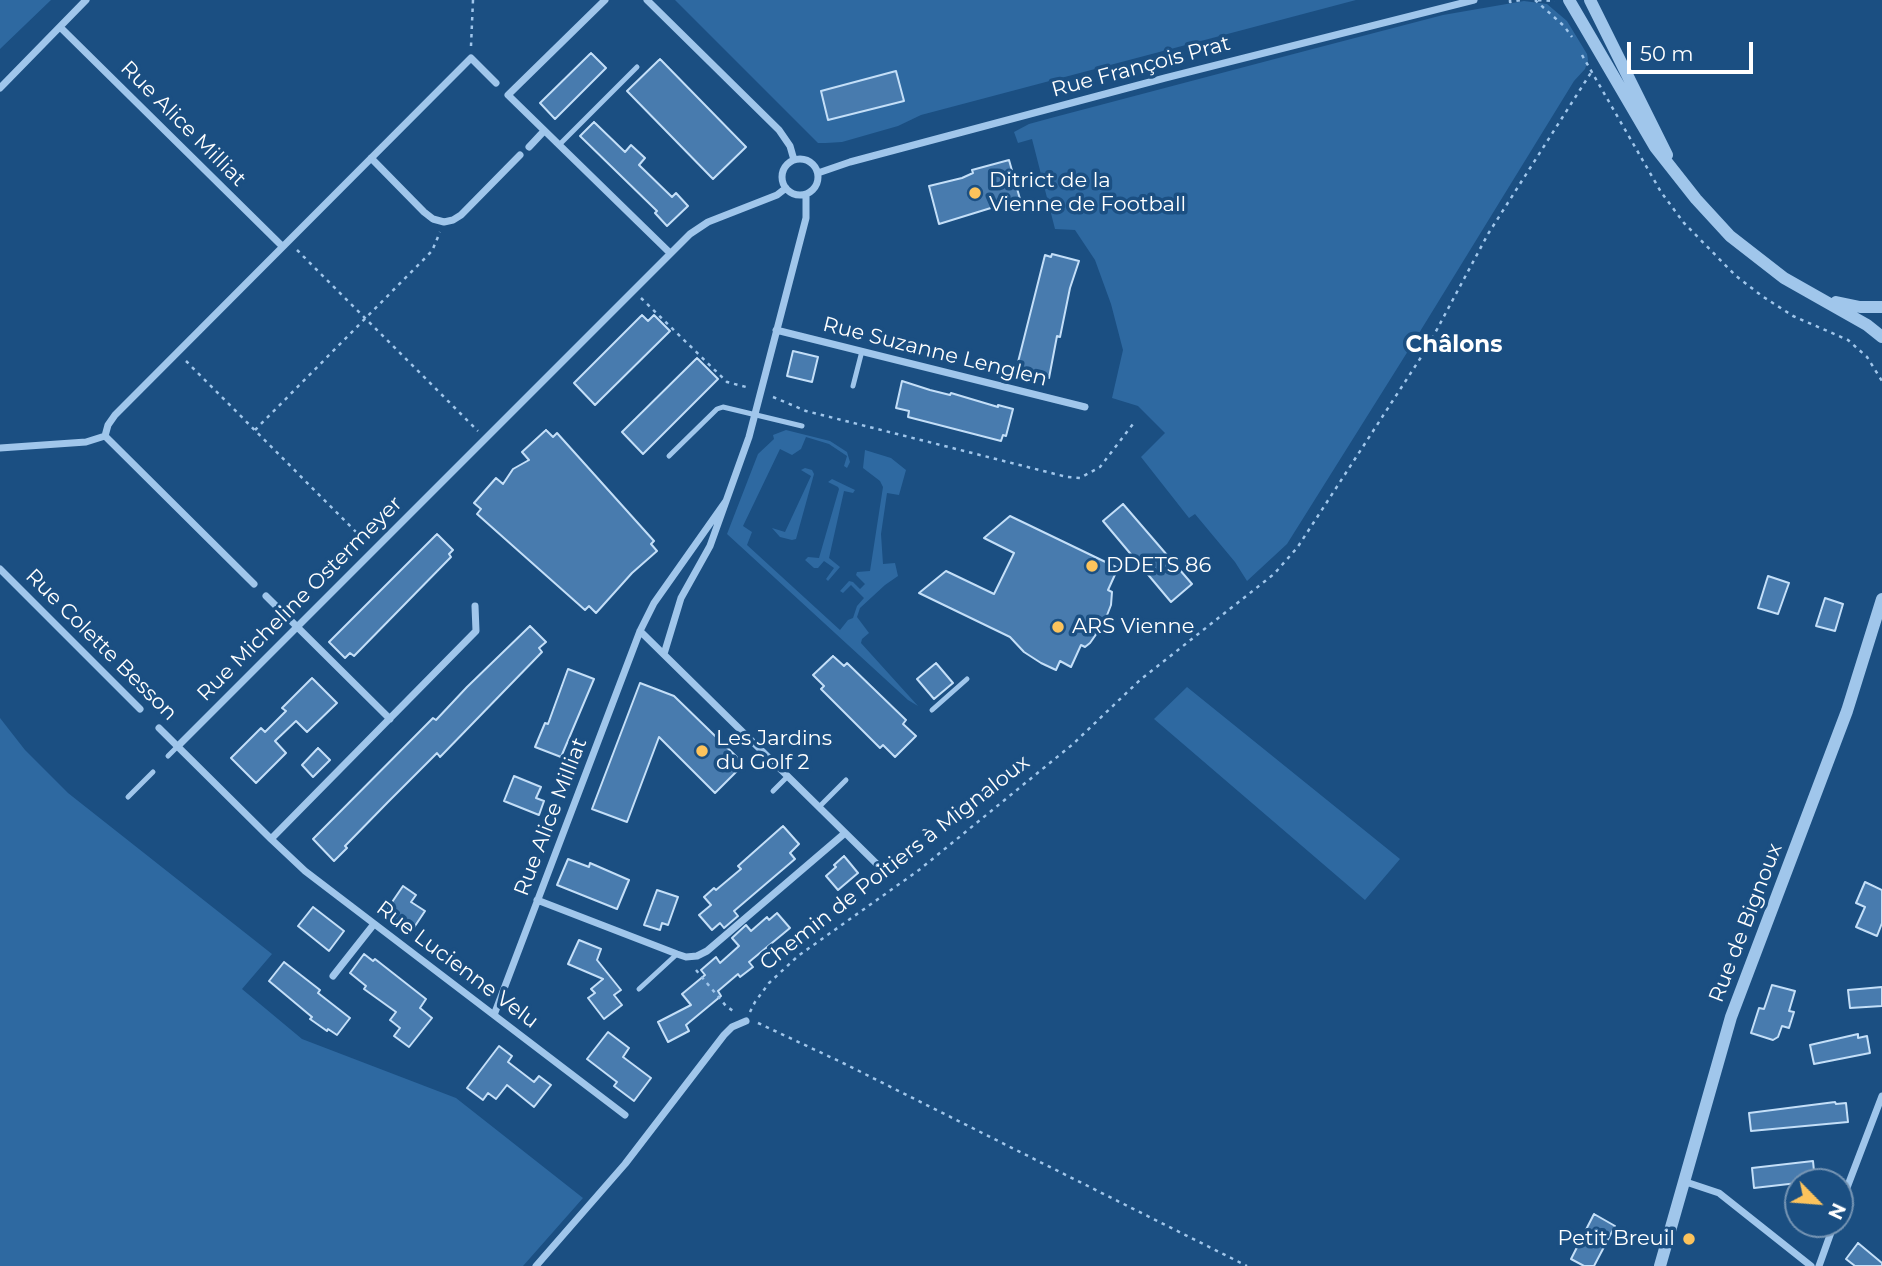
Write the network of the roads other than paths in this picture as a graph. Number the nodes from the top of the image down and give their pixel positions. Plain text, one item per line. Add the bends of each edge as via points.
1 (86, 0) edge
2 (604, 0) edge
3 (647, 0) edge
4 (1474, 0) edge
5 (1569, 0) edge
6 (1590, 0) edge
7 (60, 27) junction
8 (637, 68) dead end
9 (496, 83) dead end
10 (0, 88) edge
11 (544, 131) junction
12 (559, 145) junction
13 (529, 147) dead end
14 (520, 155) dead end
15 (371, 158) junction
16 (794, 160) junction
17 (1675, 172) junction
18 (818, 173) junction
19 (786, 188) junction
20 (806, 194) junction
21 (282, 246) junction
22 (670, 253) junction
23 (1803, 290) junction
24 (1882, 307) edge
25 (776, 330) junction
26 (1882, 337) edge
27 (862, 351) junction
28 (853, 386) dead end
29 (1085, 407) dead end
30 (755, 413) junction
31 (802, 426) dead end
32 (105, 436) junction
33 (0, 448) edge
34 (669, 456) dead end
35 (726, 501) junction
36 (0, 569) edge
37 (254, 584) dead end
38 (266, 596) dead end
39 (1882, 599) edge
40 (475, 607) dead end
41 (296, 627) junction
42 (640, 631) junction
43 (664, 654) junction
44 (967, 679) dead end
45 (140, 709) dead end
46 (932, 710) dead end
47 (390, 719) junction
48 (159, 728) dead end
49 (178, 746) junction
50 (168, 756) dead end
51 (153, 772) dead end
52 (788, 776) junction
53 (846, 780) dead end
54 (773, 791) dead end
55 (128, 797) dead end
56 (818, 807) junction
57 (845, 833) junction
58 (271, 839) junction
59 (886, 873) dead end
60 (537, 900) junction
61 (374, 924) junction
62 (681, 956) junction
63 (333, 976) dead end
64 (639, 989) dead end
65 (494, 1015) junction
66 (746, 1021) road end
67 (1882, 1096) edge
68 (625, 1115) dead end
69 (1854, 1169) edge
70 (1683, 1181) junction
71 (1829, 1238) edge
72 (536, 1266) edge
73 (1660, 1266) edge
74 (1811, 1266) edge
75 (1819, 1266) edge

1 - 7 street
2 - 11 street via 508,95
3 - 16 street via 779,130
4 - 18 street, Rue François Prat
5 - 17 street via 1655,147
6 - 17 street
7 - 10 street
7 - 21 street, Rue Alice Milliat
8 - 12 lane
9 - 15 street via 471,58
11 - 12 street
11 - 13 street
12 - 22 street
14 - 15 street via 461,215 444,222 424,212
15 - 21 street
16 - 18 street via 812,163
16 - 19 street via 783,172
17 - 23 street via 1730,236
18 - 20 street via 815,188
19 - 20 street
19 - 22 street, Rue Micheline Ostermeyer via 699,227
20 - 25 street via 806,218
21 - 32 street via 115,415
22 - 41 street, Rue Micheline Ostermeyer
23 - 24 street via 1849,306
23 - 26 street
25 - 27 street, Rue Suzanne Lenglen
25 - 30 street
27 - 28 lane
27 - 29 street, Rue Suzanne Lenglen
30 - 31 lane
30 - 34 lane via 717,409
30 - 35 street
32 - 33 street via 86,442
32 - 37 street
35 - 42 street via 654,603
35 - 43 street via 710,546 681,598
36 - 45 street, Rue Colette Besson
38 - 41 street
39 - 70 street, Rue de Bignoux via 1846,711 1731,1017
40 - 47 street via 477,631
41 - 47 street
41 - 49 street, Rue Micheline Ostermeyer
42 - 43 street
42 - 60 street, Rue Alice Milliat
43 - 52 street
44 - 46 lane
47 - 58 street
48 - 49 street, Rue Colette Besson
49 - 50 lane
49 - 58 street
51 - 55 lane
52 - 54 lane
52 - 56 street
53 - 56 lane
56 - 57 street
57 - 59 street
57 - 62 street via 707,951
58 - 61 street, Rue Lucienne Velu
60 - 62 street
60 - 65 street, Rue Alice Milliat
61 - 63 street
61 - 65 street, Rue Lucienne Velu
62 - 64 lane
65 - 68 street, Rue Lucienne Velu
66 - 72 street via 724,1035 625,1164
67 - 69 street
70 - 73 street, Rue de Bignoux
70 - 74 street via 1719,1194
71 - 75 street

